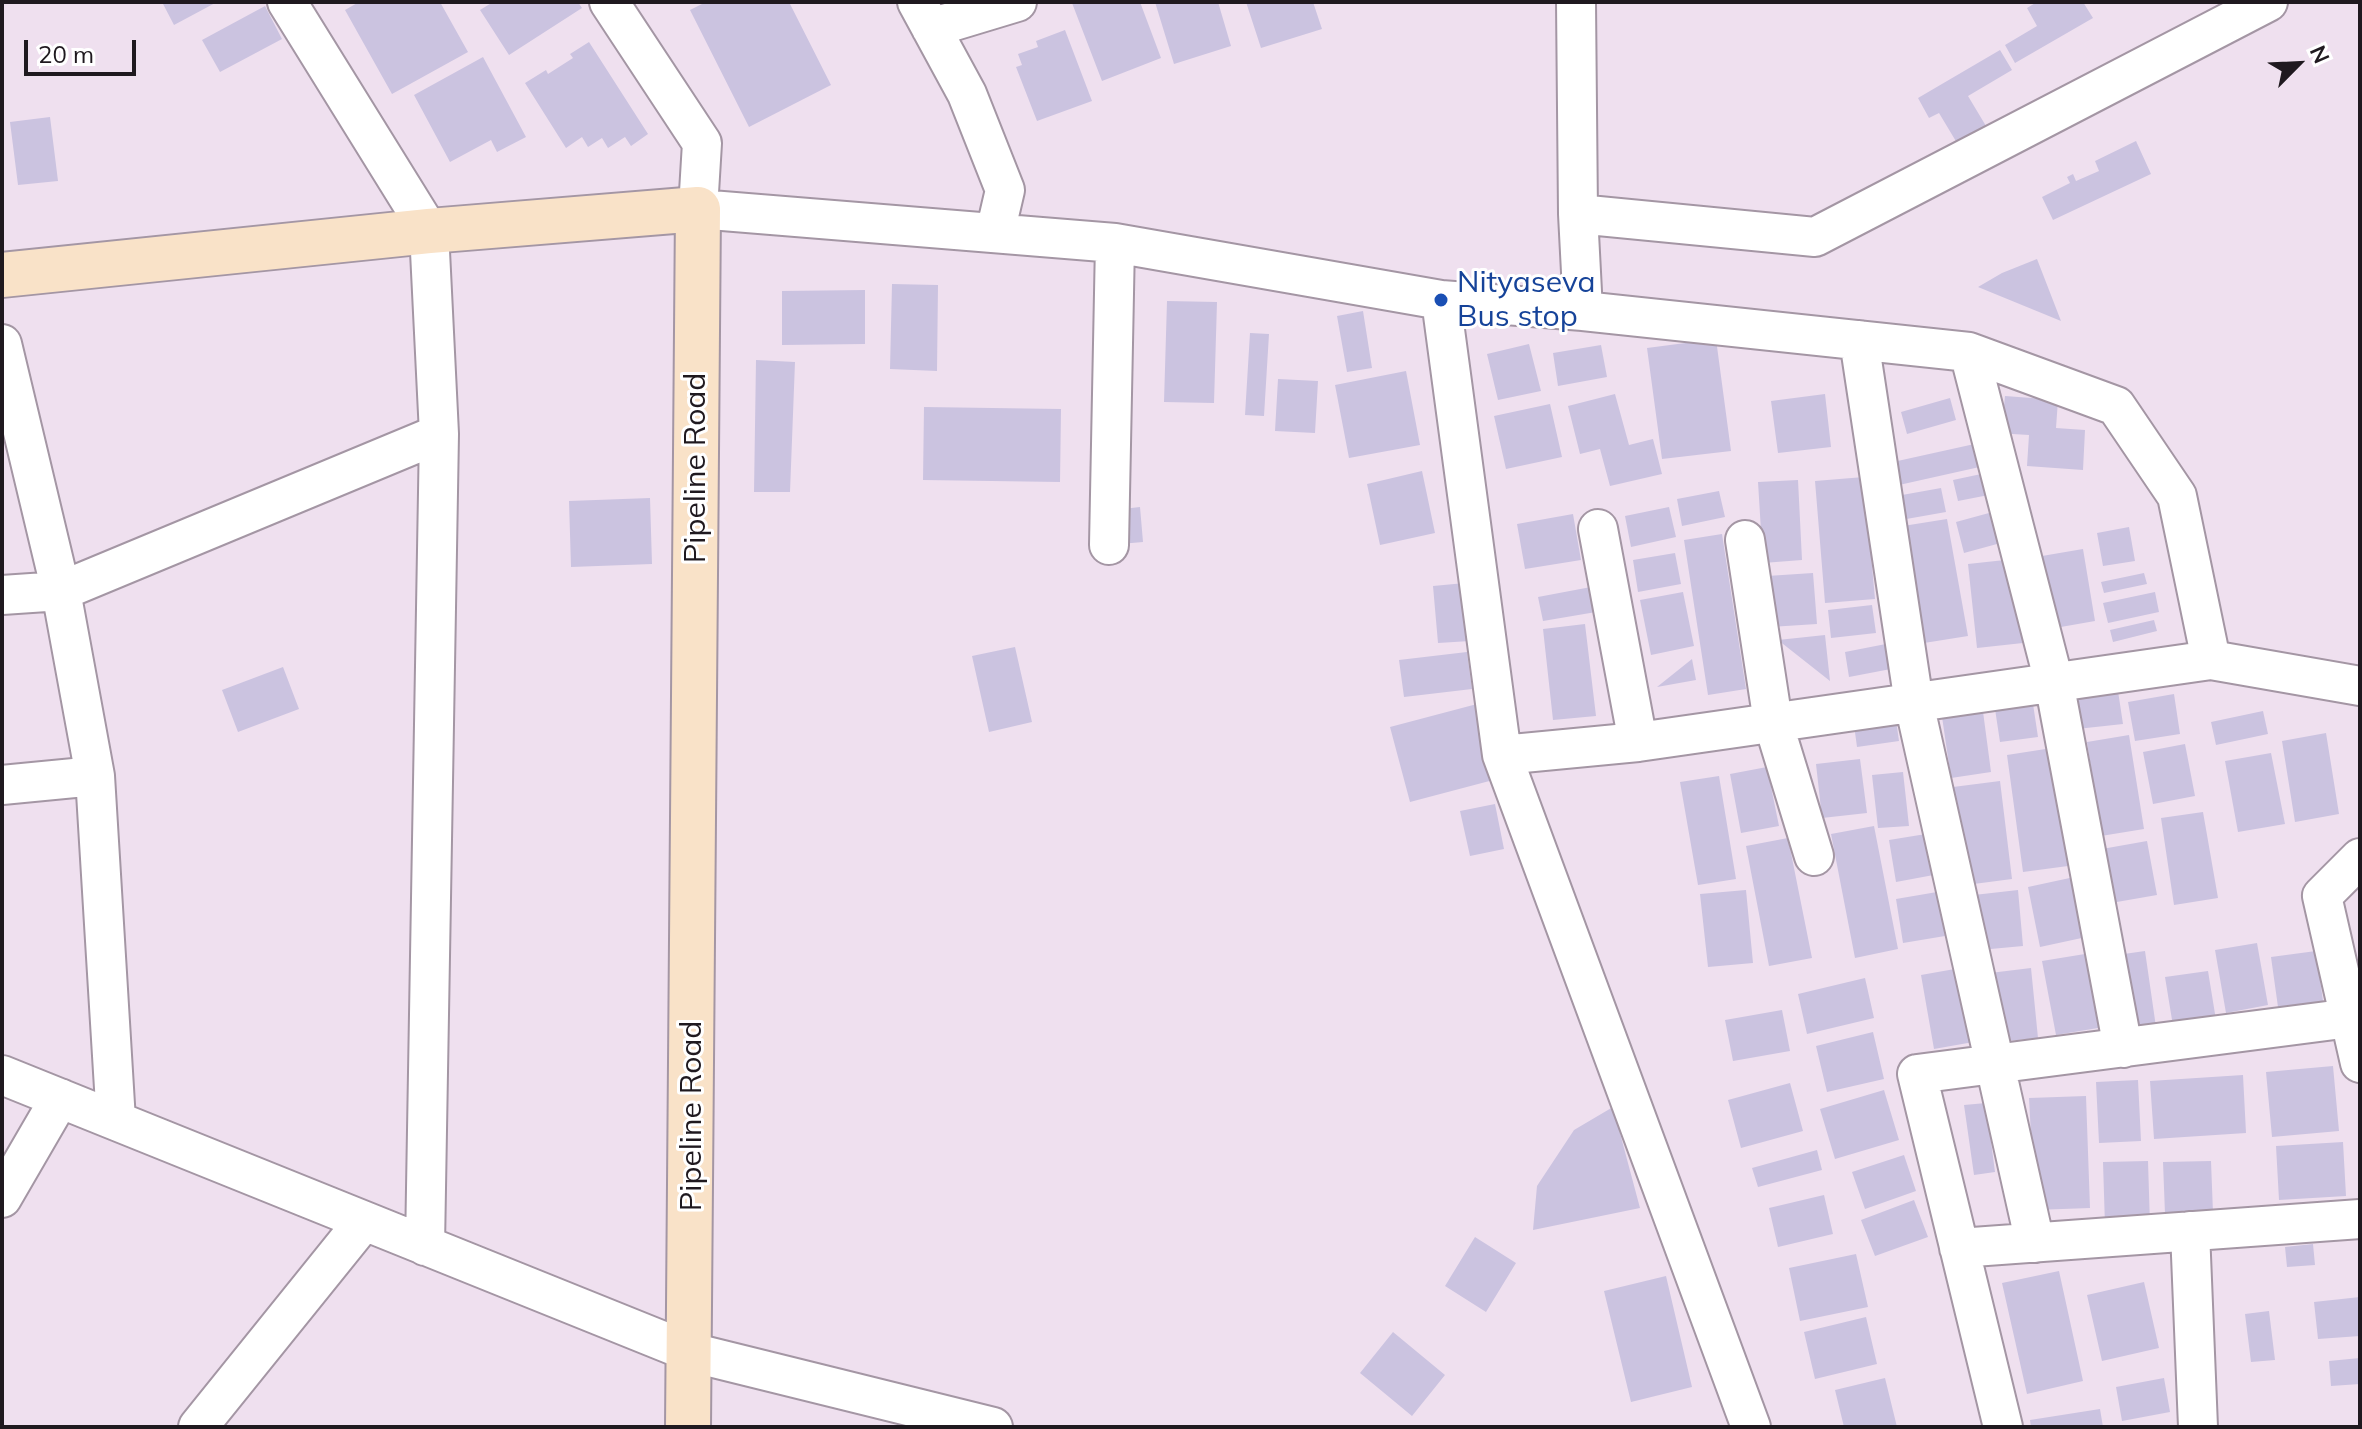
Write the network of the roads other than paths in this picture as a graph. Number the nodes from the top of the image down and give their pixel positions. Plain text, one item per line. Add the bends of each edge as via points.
1 (287, 2) edge
2 (609, 2) edge
3 (1017, 2) edge
4 (1576, 2) edge
5 (2268, 2) edge
6 (924, 15) edge
7 (698, 209) junction
8 (1578, 214) junction
9 (429, 231) junction
10 (995, 233) junction
11 (1115, 243) junction
12 (2, 275) edge
13 (1441, 300) junction
14 (1583, 311) junction
15 (1859, 340) junction
16 (2, 344) edge
17 (1969, 352) junction
18 (439, 434) junction
19 (1598, 529) dead end
20 (1745, 540) dead end
21 (1109, 545) dead end
22 (61, 591) junction
23 (2, 595) edge
24 (2211, 660) junction
25 (2054, 682) junction
26 (2360, 686) edge
27 (1914, 703) junction
28 (1773, 722) junction
29 (1638, 742) junction
30 (1502, 755) junction
31 (95, 776) junction
32 (2, 785) edge
33 (1814, 856) dead end
34 (2360, 858) edge
35 (2350, 1018) junction
36 (2123, 1048) junction
37 (2360, 1063) edge
38 (1993, 1064) junction
39 (2, 1075) edge
40 (60, 1098) junction
41 (116, 1121) junction
42 (2, 1198) edge
43 (2360, 1219) edge
44 (364, 1221) junction
45 (2190, 1231) junction
46 (2035, 1243) junction
47 (425, 1246) junction
48 (1959, 1248) junction
49 (690, 1352) junction
50 (198, 1427) edge
51 (688, 1427) edge
52 (993, 1427) edge
53 (1751, 1427) edge
54 (2003, 1427) edge
55 (2198, 1427) edge

1 - 9 street
2 - 7 street via 702,143
3 - 6 street
4 - 8 street
5 - 8 street via 1815,237
6 - 10 street via 967,94 1005,190
7 - 9 main road
7 - 10 street
7 - 49 main road, Pipeline Road
8 - 14 street
9 - 12 main road
9 - 18 street
10 - 11 street
11 - 13 street
11 - 21 street
13 - 14 street
13 - 30 street
14 - 15 street
15 - 17 street
15 - 27 street
16 - 22 street
17 - 24 street via 2116,406 2177,496
17 - 25 street
18 - 22 street
18 - 47 street
19 - 29 street
20 - 28 street
22 - 23 street
22 - 31 street
24 - 25 street
24 - 26 street
25 - 27 street
25 - 36 street
27 - 28 street
27 - 38 street
28 - 29 street
28 - 33 street
29 - 30 street
30 - 53 street
31 - 32 street
31 - 41 street
34 - 35 street via 2322,896
35 - 36 street
35 - 37 street
36 - 38 street
38 - 46 street
38 - 48 street via 1917,1074
39 - 40 street
40 - 41 street
40 - 42 street
41 - 44 street
43 - 45 street
44 - 47 street
44 - 50 street
45 - 46 street
45 - 55 street
46 - 48 street
47 - 49 street
48 - 54 street
49 - 51 main road, Pipeline Road
49 - 52 street

